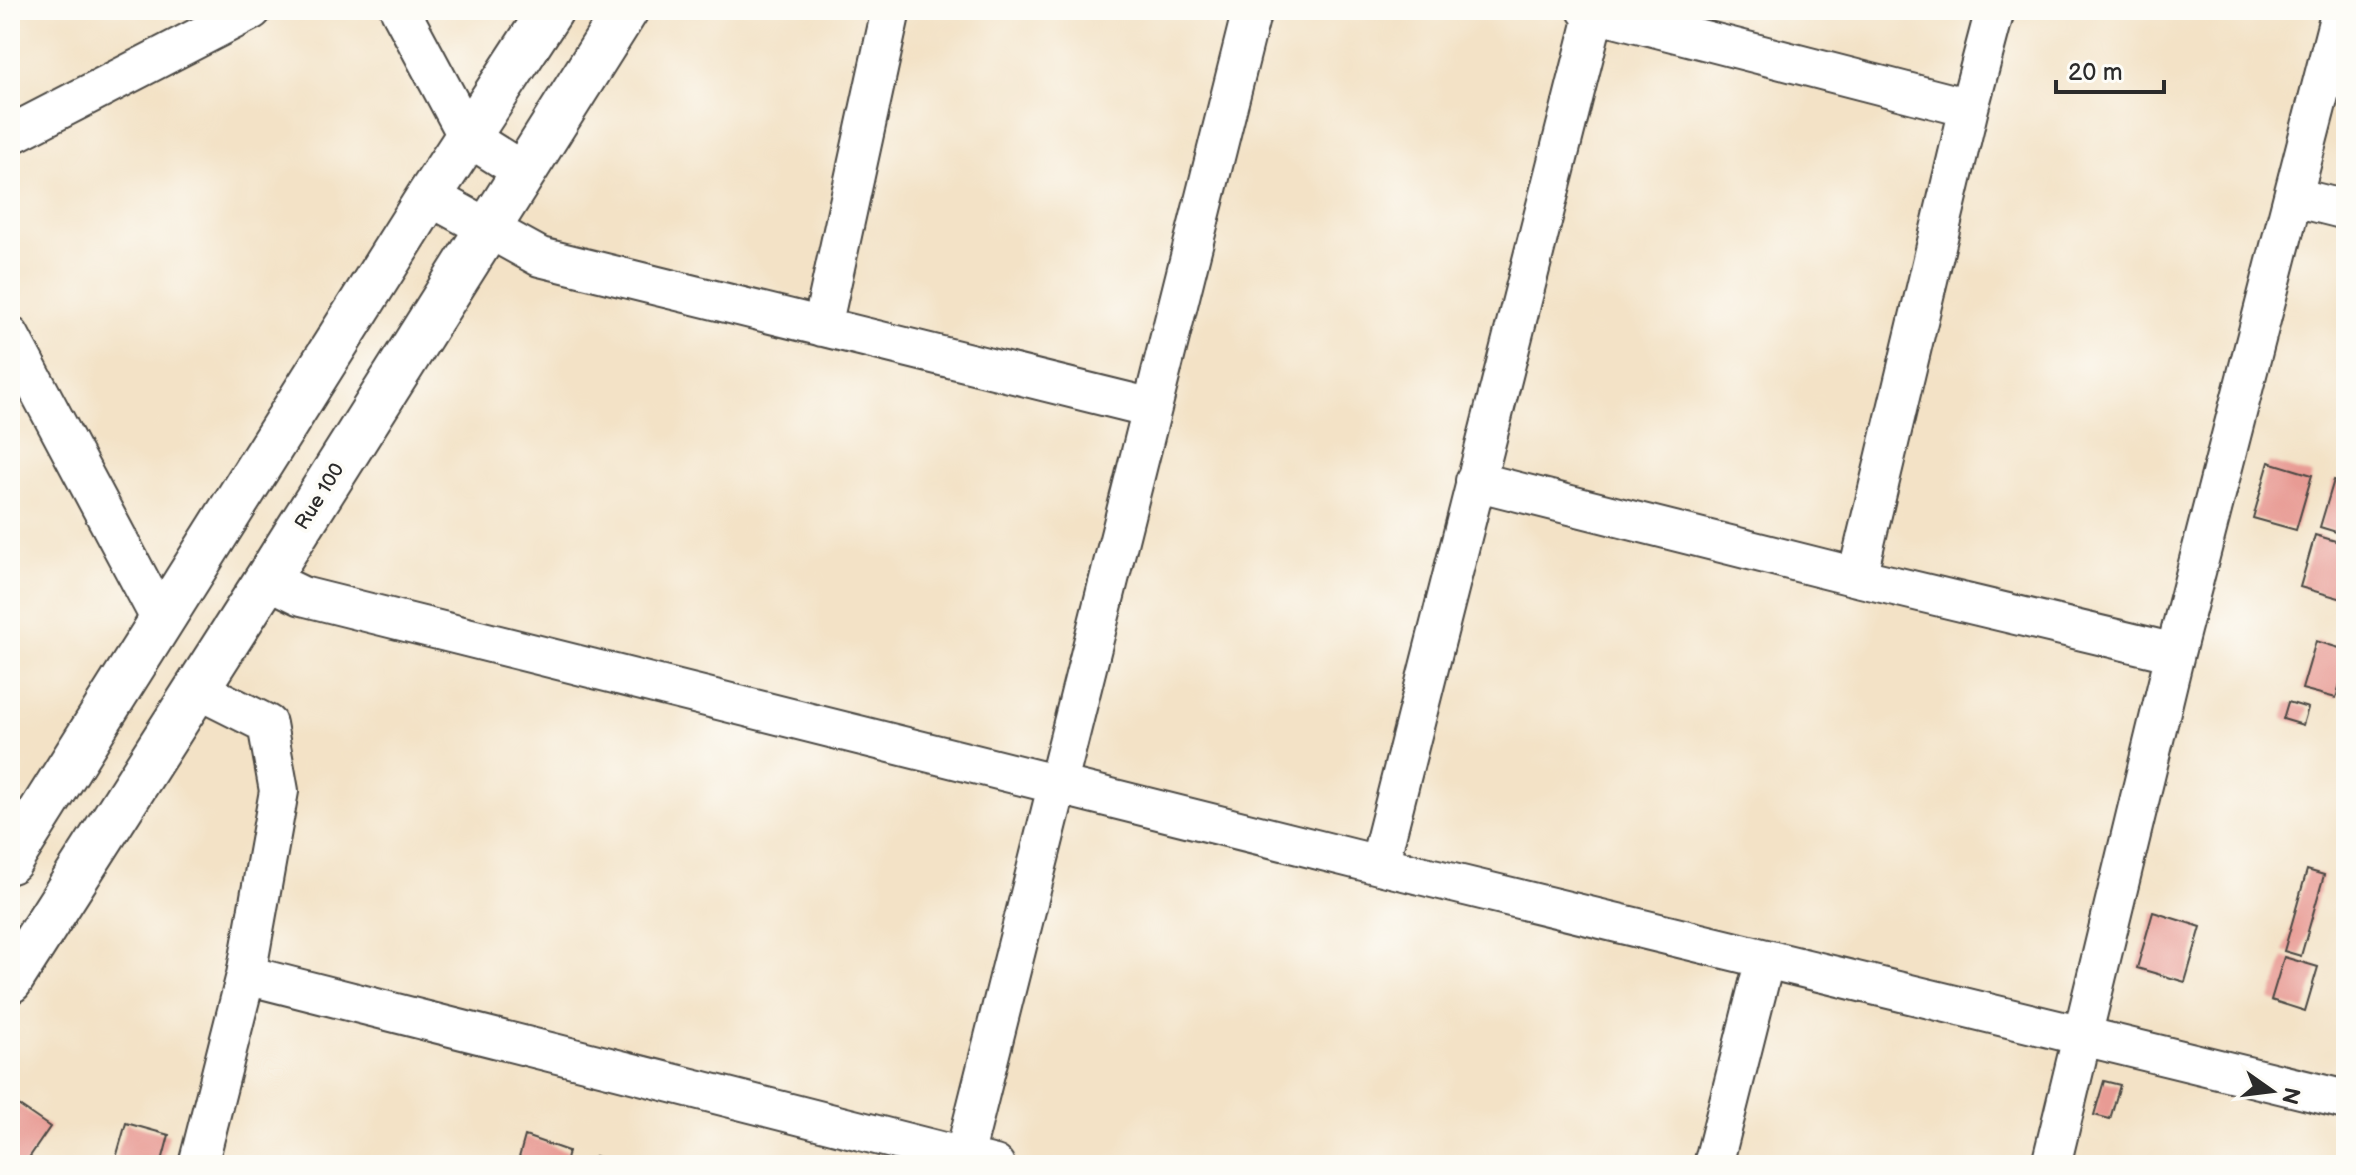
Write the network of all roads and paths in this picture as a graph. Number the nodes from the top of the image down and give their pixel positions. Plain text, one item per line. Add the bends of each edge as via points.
1 (252, 10) edge
2 (400, 10) edge
3 (551, 10) edge
4 (626, 10) edge
5 (891, 10) edge
6 (1252, 10) edge
7 (1995, 10) edge
8 (2341, 10) edge
9 (1591, 11) edge
10 (1969, 108) junction
11 (10, 135) edge
12 (468, 137) junction
13 (522, 171) junction
14 (429, 196) junction
15 (2294, 197) junction
16 (2346, 210) edge
17 (486, 229) junction
18 (822, 327) junction
19 (10, 336) edge
20 (1152, 408) junction
21 (1475, 481) junction
22 (1857, 577) junction
23 (267, 579) junction
24 (161, 620) junction
25 (2175, 653) junction
26 (197, 689) junction
27 (1057, 783) junction
28 (10, 861) edge
29 (1379, 865) junction
30 (1765, 959) junction
31 (246, 975) junction
32 (10, 981) edge
33 (2081, 1037) junction
34 (2346, 1100) edge
35 (973, 1162) edge
36 (198, 1165) edge
37 (1713, 1165) edge
38 (2051, 1165) edge

1 - 11 street
2 - 12 street
3 - 12 street
4 - 13 street, Rue 100
5 - 18 street
6 - 20 street
7 - 10 street
8 - 15 street
9 - 10 street
9 - 21 street
10 - 22 street
12 - 13 street
12 - 14 street
13 - 17 street, Rue 100
14 - 17 street
14 - 24 street
15 - 16 street
15 - 25 street
17 - 18 street via 540,257
17 - 23 street, Rue 100
18 - 20 street
19 - 24 street
20 - 27 street
21 - 22 street
21 - 29 street
22 - 25 street
23 - 26 street, Rue 100
23 - 27 street via 302,596
24 - 28 street
25 - 33 street
26 - 31 street via 267,724 279,791
26 - 32 street, Rue 100
27 - 29 street
27 - 35 street
29 - 30 street
30 - 33 street
30 - 37 street
31 - 35 street
31 - 36 street
33 - 34 street
33 - 38 street

